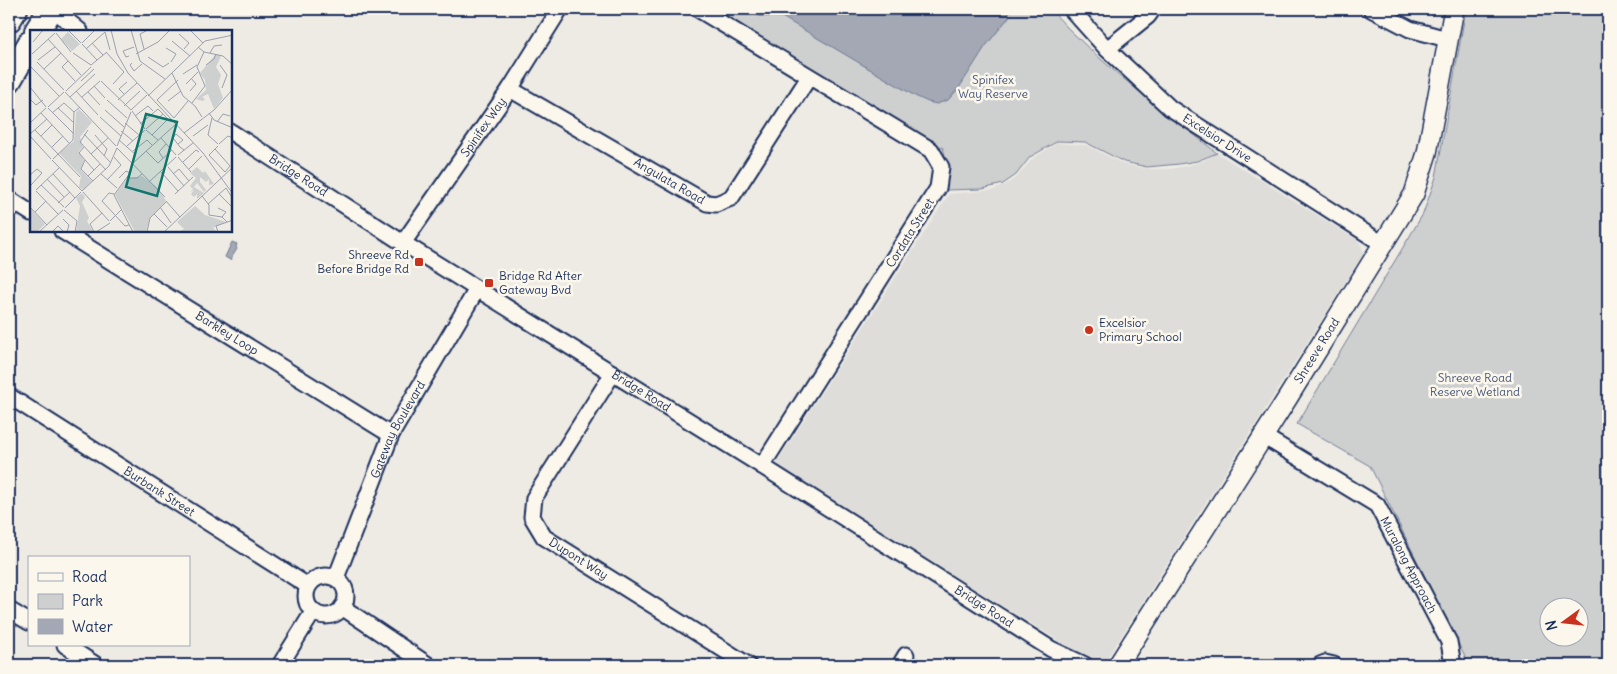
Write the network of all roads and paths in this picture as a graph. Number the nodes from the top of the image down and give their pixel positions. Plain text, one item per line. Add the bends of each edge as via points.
1 (560, 9) edge
2 (698, 9) edge
3 (1070, 9) edge
4 (1153, 9) edge
5 (1371, 9) edge
6 (1454, 9) edge
7 (12, 13) edge
8 (43, 25) edge
9 (74, 30) edge
10 (1447, 39) junction
11 (30, 46) edge
12 (1107, 49) junction
13 (809, 77) junction
14 (9, 80) edge
15 (510, 89) junction
16 (232, 133) edge
17 (9, 199) edge
18 (30, 211) edge
19 (64, 232) edge
20 (403, 243) junction
21 (1383, 244) junction
22 (477, 289) junction
23 (613, 373) junction
24 (9, 396) edge
25 (392, 435) junction
26 (1263, 436) junction
27 (762, 466) junction
28 (336, 578) junction
29 (308, 586) junction
30 (342, 607) junction
31 (9, 610) edge
32 (313, 612) junction
33 (28, 621) edge
34 (67, 646) edge
35 (1051, 649) junction
36 (96, 665) edge
37 (280, 665) edge
38 (428, 665) edge
39 (748, 665) edge
40 (1067, 665) edge
41 (1085, 665) edge
42 (1118, 665) edge
43 (1320, 665) edge
44 (1334, 665) edge
45 (1453, 665) edge

1 - 15 street, Spinifex Way
2 - 13 street, Cordata Street
3 - 12 street, Excelsior Drive
4 - 12 street
5 - 10 street via 1410,29
6 - 10 street, Shreeve Road
7 - 8 street
8 - 9 street
10 - 21 street, Shreeve Road via 1424,161 1414,194
11 - 14 main road
12 - 21 street, Excelsior Drive via 1170,108
13 - 15 street, Angulata Road via 731,198 716,204 706,203
13 - 27 street, Cordata Street via 931,150 941,167 938,188
15 - 20 street, Spinifex Way
16 - 20 street, Bridge Road
17 - 18 street
19 - 25 street, Barkley Loop
20 - 22 street, Bridge Road
21 - 26 street, Shreeve Road
22 - 23 street, Bridge Road
22 - 25 street, Gateway Boulevard
23 - 27 street, Bridge Road
23 - 39 street, Dupont Way via 534,498 532,517 544,537
24 - 29 street, Burbank Street
25 - 28 street, Gateway Boulevard
26 - 42 street, Shreeve Road
26 - 45 street, Muralong Approach via 1377,505 1449,642
27 - 35 street, Bridge Road
28 - 29 street via 319,577
28 - 30 street via 345,590
29 - 32 street via 306,600
30 - 32 street via 331,615
30 - 38 street
31 - 33 street
32 - 37 street
34 - 36 street
35 - 40 street, Bridge Road
35 - 41 street, Bridge Road
43 - 44 street

